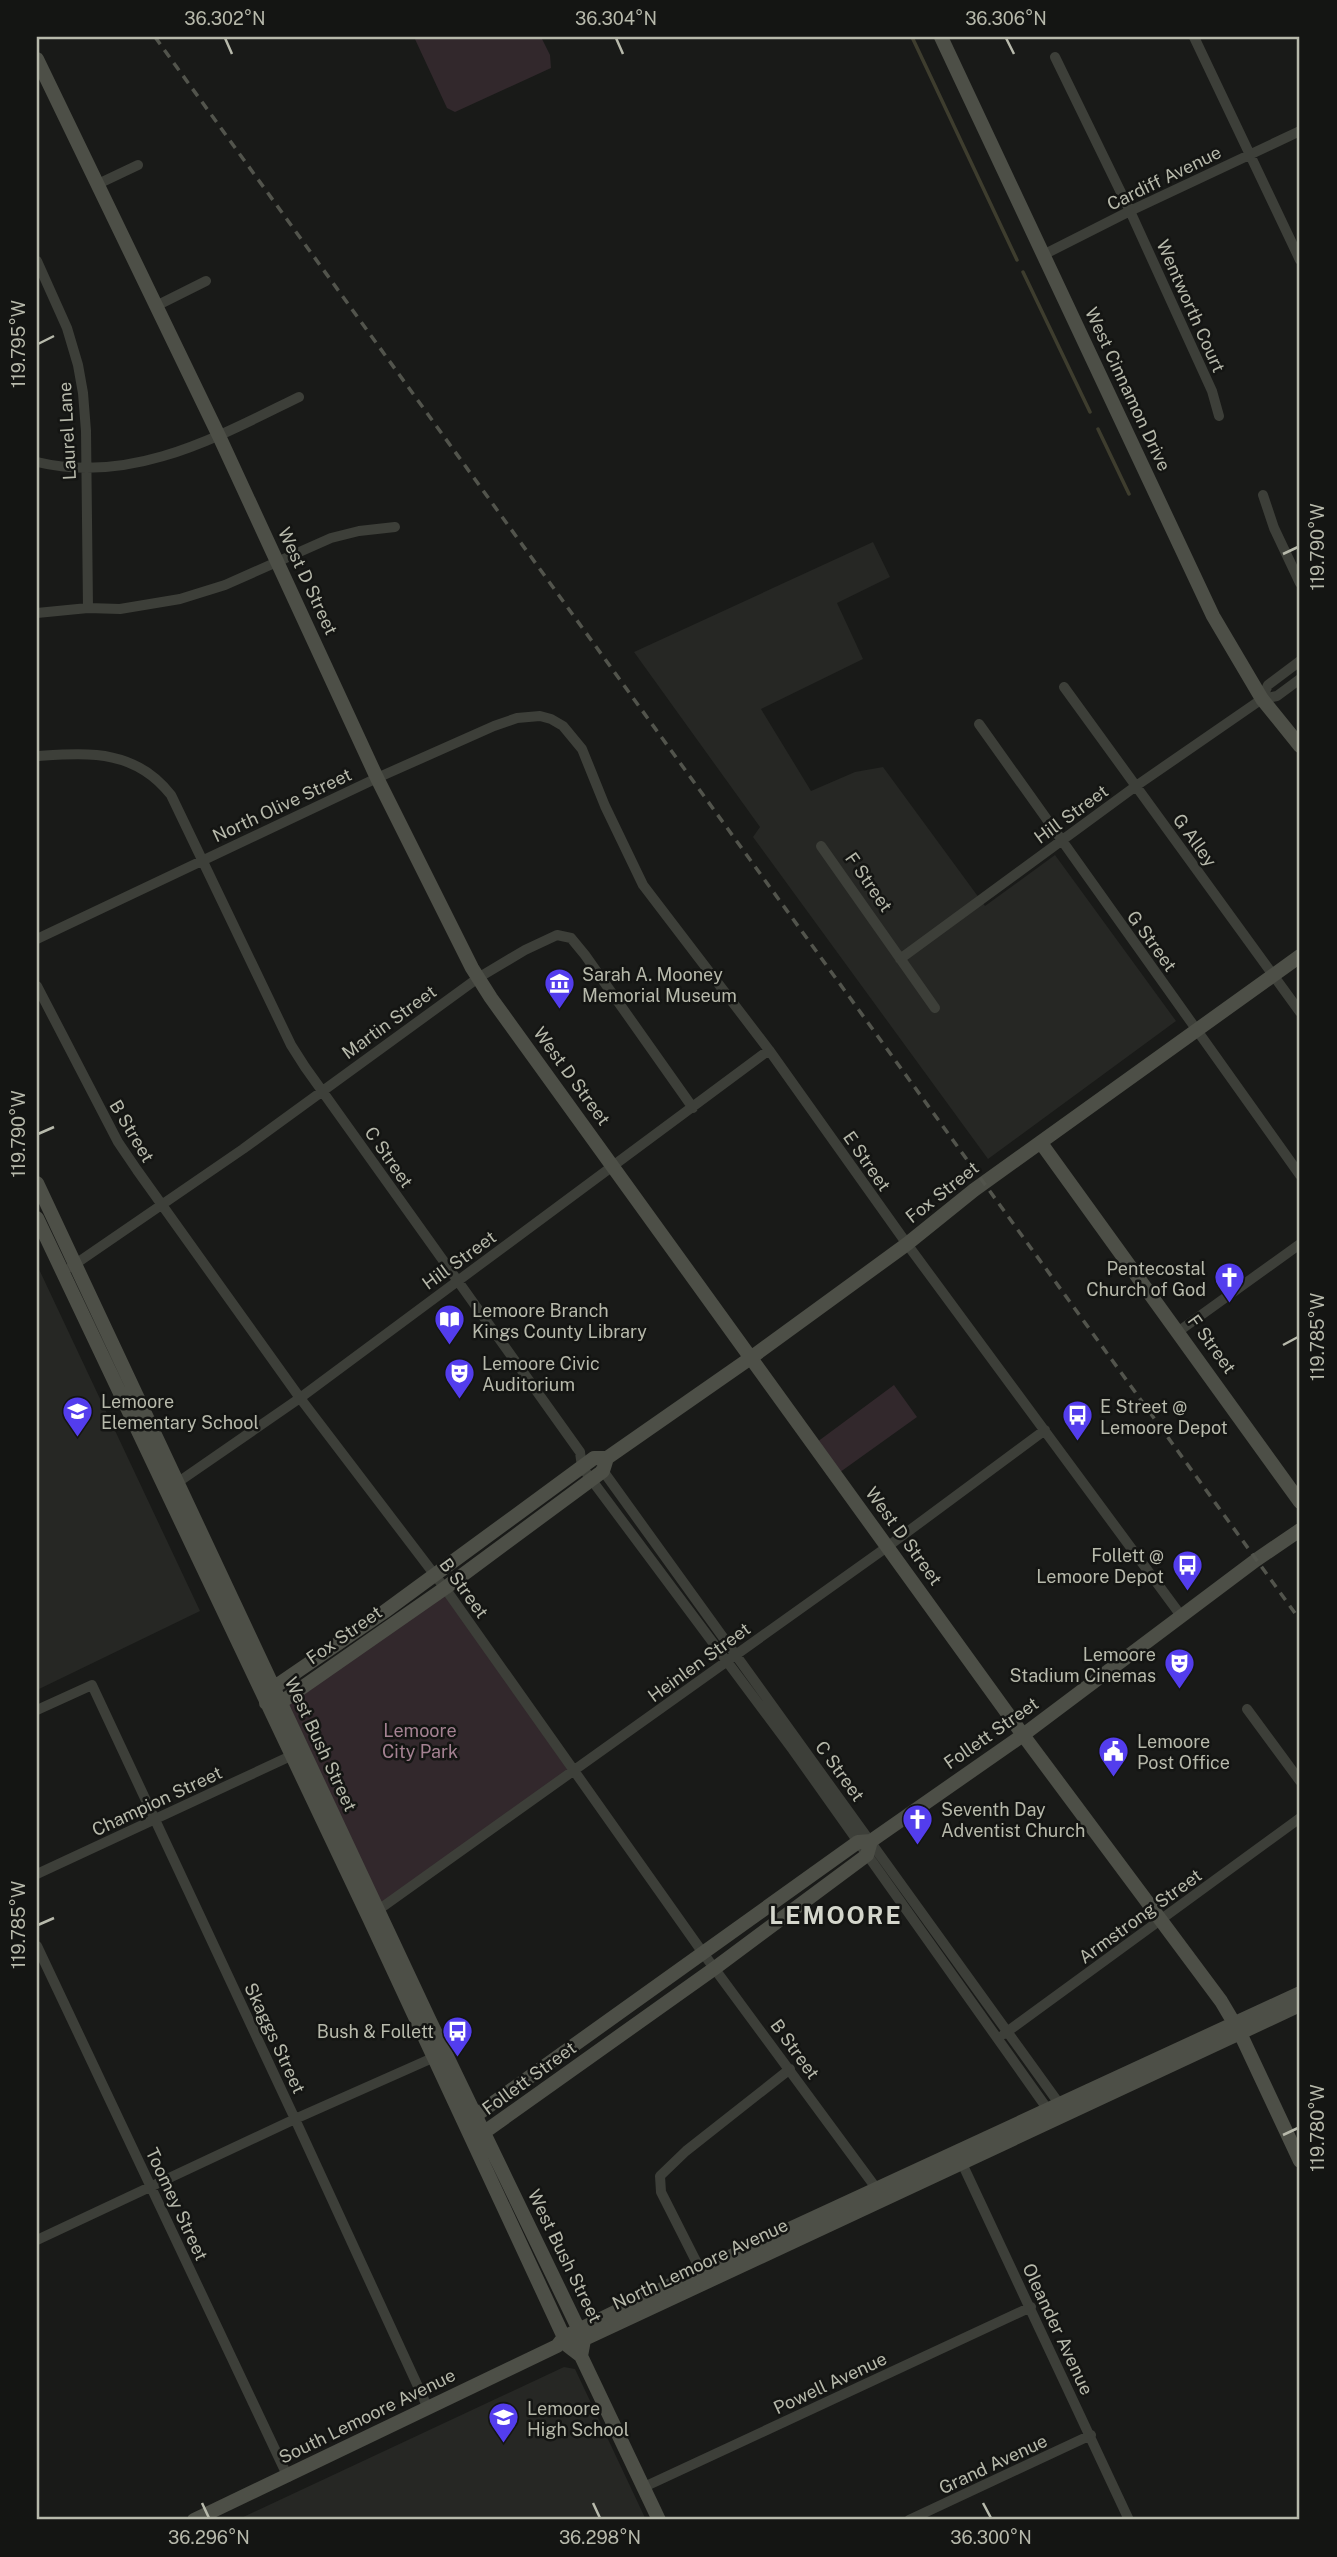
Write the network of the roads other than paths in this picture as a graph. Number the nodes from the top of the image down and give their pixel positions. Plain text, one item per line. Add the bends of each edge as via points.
1 (941, 37) edge
2 (1194, 37) edge
3 (1055, 57) dead end
4 (37, 59) edge
5 (1300, 131) edge
6 (1250, 154) junction
7 (138, 164) dead end
8 (98, 184) junction
9 (1130, 211) junction
10 (1043, 255) junction
11 (1300, 260) edge
12 (37, 261) edge
13 (206, 281) dead end
14 (156, 306) junction
15 (299, 397) dead end
16 (1219, 416) dead end
17 (219, 436) junction
18 (37, 463) edge
19 (86, 468) junction
20 (1264, 495) dead end
21 (395, 527) dead end
22 (279, 561) junction
23 (1300, 583) edge
24 (88, 608) junction
25 (37, 613) edge
26 (1300, 661) edge
27 (1300, 679) edge
28 (1065, 687) dead end
29 (1262, 699) junction
30 (546, 717) joint
31 (979, 724) dead end
32 (1300, 746) edge
33 (37, 756) edge
34 (377, 778) junction
35 (1136, 786) junction
36 (1062, 840) junction
37 (821, 846) dead end
38 (203, 860) junction
39 (37, 939) edge
40 (1300, 956) edge
41 (900, 959) junction
42 (1274, 975) junction
43 (478, 978) junction
44 (37, 986) edge
45 (935, 1008) dead end
46 (1300, 1012) edge
47 (1197, 1030) junction
48 (769, 1050) junction
49 (322, 1090) junction
50 (693, 1108) junction
51 (1041, 1143) junction
52 (614, 1165) junction
53 (1300, 1175) edge
54 (37, 1183) edge
55 (162, 1203) junction
56 (37, 1218) edge
57 (907, 1244) junction
58 (1300, 1244) edge
59 (69, 1269) junction
60 (457, 1280) junction
61 (1179, 1331) junction
62 (752, 1357) junction
63 (300, 1398) junction
64 (1045, 1430) junction
65 (593, 1465) junction
66 (171, 1487) junction
67 (1300, 1502) edge
68 (1300, 1530) edge
69 (887, 1547) junction
70 (435, 1574) junction
71 (445, 1588) junction
72 (1182, 1617) junction
73 (736, 1655) junction
74 (727, 1662) junction
75 (273, 1688) junction
76 (273, 1703) junction
77 (1247, 1709) dead end
78 (37, 1710) edge
79 (1023, 1735) junction
80 (297, 1753) junction
81 (575, 1769) junction
82 (1300, 1781) edge
83 (1300, 1818) edge
84 (155, 1819) junction
85 (865, 1846) junction
86 (37, 1874) edge
87 (374, 1913) junction
88 (1160, 1920) junction
89 (37, 1946) edge
90 (703, 1952) junction
91 (715, 1968) junction
92 (1300, 1993) edge
93 (1300, 2005) edge
94 (1237, 2028) junction
95 (1008, 2031) junction
96 (998, 2039) junction
97 (439, 2055) junction
98 (790, 2069) junction
99 (1057, 2112) junction
100 (295, 2119) junction
101 (470, 2120) junction
102 (477, 2137) junction
103 (959, 2157) junction
104 (1300, 2161) edge
105 (152, 2187) junction
106 (880, 2194) junction
107 (37, 2240) edge
108 (703, 2277) junction
109 (1031, 2307) junction
110 (581, 2335) junction
111 (563, 2343) junction
112 (581, 2356) junction
113 (427, 2406) junction
114 (1091, 2435) junction
115 (288, 2477) junction
116 (644, 2487) junction
117 (194, 2520) edge
118 (659, 2520) edge
119 (909, 2520) edge
120 (1129, 2520) edge

1 - 10 street, West Cinnamon Drive
2 - 6 street
3 - 9 street, Wentworth Court
4 - 8 street, West D Street
5 - 6 street, Cardiff Avenue
6 - 9 street, Cardiff Avenue
6 - 11 street
7 - 8 street
8 - 14 street, West D Street
9 - 10 street, Cardiff Avenue
9 - 16 street, Wentworth Court via 1212,391
10 - 29 street, West Cinnamon Drive via 1213,616
12 - 19 street, Laurel Lane via 61,312 78,365
13 - 14 street
14 - 17 street, West D Street
15 - 17 street
17 - 19 street via 156,460
17 - 22 street, West D Street
18 - 19 street
19 - 24 street, Laurel Lane
20 - 23 street
21 - 22 street via 331,538
22 - 24 street via 180,599 120,609
22 - 34 street, West D Street
24 - 25 street
26 - 29 street, Hill Street via 1268,685
27 - 29 street, Hill Street via 1277,696
28 - 35 street, G Alley
29 - 32 street, West Cinnamon Drive
29 - 35 street, Hill Street
30 - 34 street, North Olive Street via 517,718 494,726
30 - 48 street, E Street via 563,726 582,750 643,885
31 - 36 street, G Street
33 - 38 street, C Street via 99,754 142,768 171,795
34 - 38 street, North Olive Street
34 - 43 street, West D Street
35 - 36 street, Hill Street
35 - 42 street, G Alley
36 - 41 street, Hill Street
36 - 47 street, G Street
37 - 41 street, F Street
38 - 39 street, North Olive Street
38 - 49 street, C Street via 291,1045
40 - 42 street, Fox Street
41 - 45 street, F Street
42 - 46 street, G Alley
42 - 47 street, Fox Street
43 - 49 street, Martin Street
43 - 50 street, Martin Street via 547,939 557,935 571,938
43 - 52 street, West D Street
44 - 55 street, B Street via 118,1142
47 - 51 street, Fox Street
47 - 53 street, G Street
48 - 50 street, Hill Street
48 - 57 street, E Street
49 - 55 street, Martin Street
49 - 60 street, C Street
50 - 52 street, Hill Street
51 - 57 street, Fox Street
51 - 61 street, F Street
52 - 60 street, Hill Street
52 - 62 street, West D Street
54 - 59 street, West Bush Street
55 - 59 street, Martin Street
55 - 63 street, B Street
56 - 59 street, West Bush Street
57 - 62 street, Fox Street
57 - 64 street, E Street
58 - 61 street
59 - 66 street, West Bush Street
60 - 63 street, Hill Street
60 - 65 street, C Street
61 - 67 street, F Street
62 - 65 street, Fox Street
62 - 69 street, West D Street
63 - 66 street, Hill Street
63 - 70 street, B Street
64 - 69 street, Heinlen Street
64 - 72 street, E Street
65 - 70 street, Fox Street
65 - 71 street, Fox Street
65 - 73 street, C Street
65 - 74 street, C Street
66 - 75 street, West Bush Street
66 - 76 street, West Bush Street
68 - 72 street, Follett Street
69 - 73 street, Heinlen Street
69 - 79 street, West D Street
70 - 71 street, B Street
70 - 75 street, Fox Street
71 - 76 street, Fox Street
71 - 81 street, B Street
72 - 79 street, Follett Street
73 - 74 street, Heinlen Street
73 - 85 street, C Street
74 - 81 street, Heinlen Street
74 - 85 street, C Street
75 - 76 street, West Bush Street
76 - 80 street, West Bush Street
77 - 82 street
78 - 84 street, Skaggs Street via 92,1685
79 - 85 street, Follett Street
79 - 88 street, West D Street
80 - 84 street, Champion Street
80 - 87 street, West Bush Street
81 - 87 street, Heinlen Street
81 - 90 street, B Street
83 - 88 street, Armstrong Street
84 - 86 street, Champion Street
84 - 100 street, Skaggs Street
85 - 90 street, Follett Street
85 - 91 street, Follett Street
85 - 95 street, C Street
85 - 96 street, C Street
87 - 97 street, West Bush Street
88 - 94 street, West D Street
88 - 95 street, Armstrong Street
89 - 105 street, Toomey Street
90 - 91 street, B Street
90 - 101 street, Follett Street
91 - 98 street, B Street
91 - 102 street, Follett Street
92 - 94 street, North Lemoore Avenue
93 - 94 street, North Lemoore Avenue
94 - 99 street, North Lemoore Avenue
94 - 104 street, West D Street
95 - 96 street, Armstrong Street
95 - 99 street, C Street
96 - 99 street, C Street
97 - 100 street
97 - 101 street, West Bush Street
98 - 106 street, B Street
98 - 108 street via 694,2143 660,2176 661,2192
99 - 103 street, North Lemoore Avenue
100 - 105 street
100 - 113 street, Skaggs Street
101 - 102 street, West Bush Street
102 - 110 street, West Bush Street
102 - 111 street, West Bush Street
103 - 106 street, North Lemoore Avenue
103 - 109 street, Oleander Avenue
105 - 107 street
105 - 115 street, Toomey Street
106 - 108 street, North Lemoore Avenue
108 - 110 street, North Lemoore Avenue
109 - 114 street, Oleander Avenue
109 - 116 street, Powell Avenue
110 - 111 street, North Lemoore Avenue
110 - 112 street, West Bush Street
111 - 112 street, West Bush Street
111 - 113 street, South Lemoore Avenue
112 - 116 street
113 - 115 street, South Lemoore Avenue
114 - 119 street, Grand Avenue
114 - 120 street, Oleander Avenue
115 - 117 street, South Lemoore Avenue
116 - 118 street

